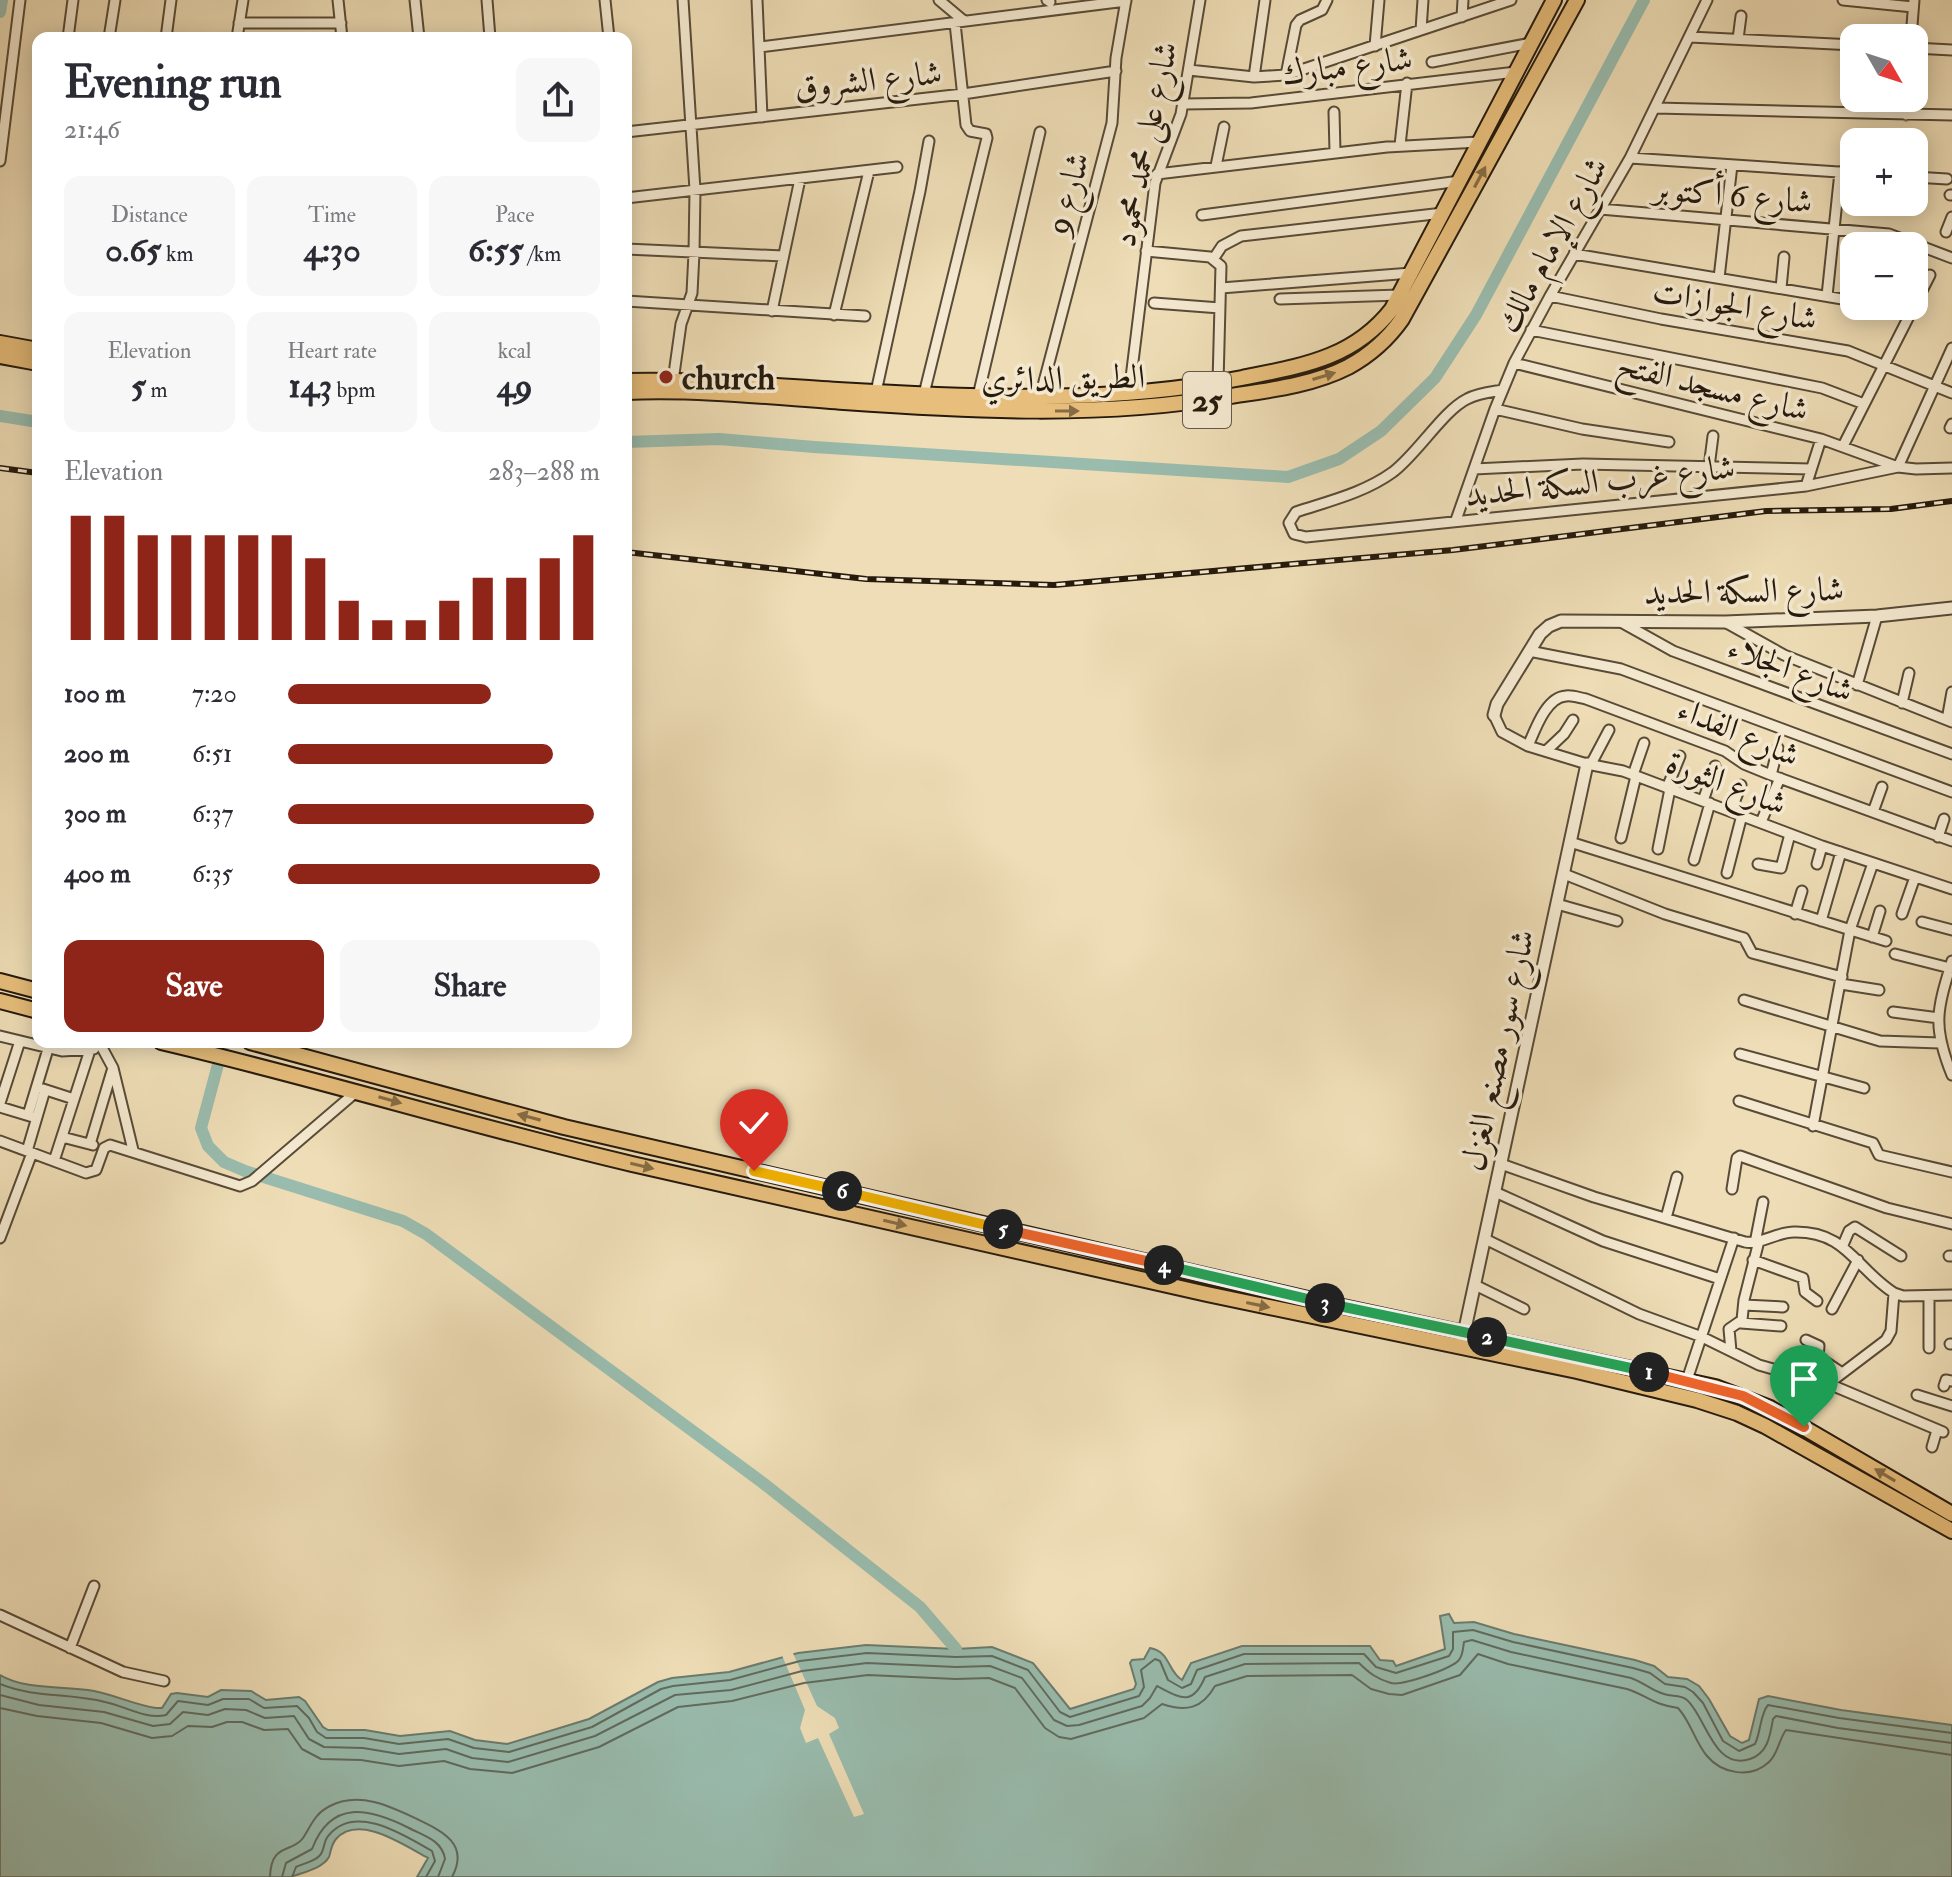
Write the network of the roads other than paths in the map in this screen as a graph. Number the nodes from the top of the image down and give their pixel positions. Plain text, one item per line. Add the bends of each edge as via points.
1 (20, 0) edge
2 (73, 0) edge
3 (115, 0) edge
4 (171, 0) edge
5 (243, 0) edge
6 (338, 0) edge
7 (415, 0) edge
8 (487, 0) edge
9 (605, 0) edge
10 (683, 0) edge
11 (757, 0) edge
12 (939, 0) edge
13 (1126, 0) edge
14 (1200, 0) edge
15 (1265, 0) edge
16 (1327, 0) edge
17 (1379, 0) edge
18 (1423, 0) edge
19 (1463, 0) edge
20 (1509, 0) edge
21 (1554, 0) edge
22 (1577, 0) edge
23 (1707, 0) edge
24 (1843, 0) edge
25 (1049, 3) edge
26 (1913, 4) edge
27 (1741, 16) dead end
28 (1462, 17) junction
29 (959, 22) junction
30 (239, 23) junction
31 (341, 23) junction
32 (1912, 24) edge
33 (1421, 30) junction
34 (69, 32) edge
35 (110, 32) edge
36 (167, 32) edge
37 (238, 32) edge
38 (342, 32) edge
39 (418, 32) edge
40 (490, 32) edge
41 (608, 32) edge
42 (1690, 37) junction
43 (1738, 39) junction
44 (1531, 43) junction
45 (1840, 44) edge
46 (1375, 46) junction
47 (760, 47) junction
48 (1928, 49) edge
49 (1952, 50) edge
50 (1432, 62) dead end
51 (1189, 70) junction
52 (1116, 71) junction
53 (1516, 72) junction
54 (1286, 75) junction
55 (1254, 77) junction
56 (1407, 83) junction
57 (963, 94) junction
58 (1184, 104) junction
59 (1656, 108) junction
60 (1496, 110) junction
61 (1334, 112) dead end
62 (1906, 112) edge
63 (1906, 115) junction
64 (1952, 115) edge
65 (1513, 116) junction
66 (762, 117) junction
67 (691, 125) junction
68 (1224, 127) dead end
69 (632, 131) edge
70 (1040, 132) dead end
71 (929, 141) dead end
72 (1479, 142) junction
73 (1400, 145) junction
74 (1335, 152) junction
75 (1630, 158) junction
76 (0, 161) edge
77 (1732, 165) junction
78 (1216, 166) junction
79 (897, 167) dead end
80 (869, 171) junction
81 (1840, 172) joint
82 (1157, 174) junction
83 (1928, 178) edge
84 (800, 179) junction
85 (1947, 179) dead end
86 (1460, 181) junction
87 (695, 190) junction
88 (632, 197) edge
89 (1600, 209) junction
90 (1443, 213) junction
91 (1202, 215) dead end
92 (1952, 217) edge
93 (1726, 220) junction
94 (1834, 229) junction
95 (1946, 232) dead end
96 (632, 249) edge
97 (1146, 251) junction
98 (694, 253) junction
99 (1574, 254) junction
100 (783, 256) junction
101 (1784, 257) dead end
102 (1214, 258) junction
103 (1952, 258) edge
104 (1411, 273) junction
105 (1930, 275) dead end
106 (1719, 278) junction
107 (1221, 288) junction
108 (1781, 288) junction
109 (1399, 295) junction
110 (1550, 296) junction
111 (1827, 296) junction
112 (1840, 298) edge
113 (1280, 299) dead end
114 (632, 301) edge
115 (1154, 303) dead end
116 (687, 306) junction
117 (1220, 308) junction
118 (772, 311) junction
119 (834, 315) junction
120 (865, 316) dead end
121 (1531, 330) junction
122 (0, 343) edge
123 (1952, 348) edge
124 (32, 349) edge
125 (0, 356) edge
126 (32, 362) edge
127 (1514, 363) junction
128 (1883, 364) junction
129 (632, 381) edge
130 (673, 381) junction
131 (1218, 383) junction
132 (1934, 387) junction
133 (1503, 390) junction
134 (632, 392) edge
135 (876, 392) junction
136 (1952, 393) edge
137 (924, 394) junction
138 (1129, 394) junction
139 (978, 396) junction
140 (1040, 397) junction
141 (1864, 404) junction
142 (1495, 409) junction
143 (1713, 436) dead end
144 (1821, 439) junction
145 (1669, 442) dead end
146 (1843, 446) junction
147 (1709, 467) junction
148 (1898, 467) junction
149 (1952, 468) edge
150 (1474, 469) junction
151 (1811, 469) junction
152 (1806, 486) junction
153 (1456, 520) junction
154 (1952, 608) edge
155 (1877, 616) junction
156 (1617, 620) junction
157 (1725, 622) junction
158 (1529, 651) junction
159 (1909, 673) dead end
160 (1857, 685) junction
161 (1952, 692) edge
162 (1902, 703) junction
163 (1494, 715) joint
164 (1573, 720) dead end
165 (1950, 721) edge
166 (1609, 730) dead end
167 (1644, 743) dead end
168 (1528, 746) junction
169 (1778, 748) dead end
170 (1546, 751) junction
171 (1952, 754) edge
172 (1680, 756) dead end
173 (1589, 764) junction
174 (1715, 766) dead end
175 (1634, 775) junction
176 (1775, 776) junction
177 (1741, 785) dead end
178 (1882, 787) dead end
179 (1669, 788) junction
180 (1952, 792) edge
181 (1706, 802) junction
182 (1731, 811) junction
183 (1873, 812) junction
184 (1742, 815) junction
185 (1944, 819) dead end
186 (1761, 822) junction
187 (1790, 834) junction
188 (1938, 837) junction
189 (1621, 838) dead end
190 (1952, 841) edge
191 (1570, 842) junction
192 (1822, 846) junction
193 (1658, 849) dead end
194 (1841, 852) junction
195 (1694, 860) dead end
196 (1873, 863) junction
197 (1758, 864) dead end
198 (1817, 864) dead end
199 (1727, 873) dead end
200 (1564, 874) junction
201 (1915, 877) junction
202 (1952, 889) edge
203 (1802, 891) dead end
204 (1557, 904) junction
205 (1880, 911) dead end
206 (1795, 914) junction
207 (1902, 914) dead end
208 (1617, 921) dead end
209 (1821, 921) junction
210 (1922, 922) dead end
211 (1850, 930) junction
212 (1952, 930) edge
213 (1872, 937) junction
214 (1886, 941) dead end
215 (1895, 954) dead end
216 (1951, 968) edge
217 (1841, 980) junction
218 (0, 981) edge
219 (32, 989) edge
220 (1879, 990) dead end
221 (1744, 1000) dead end
222 (1946, 1000) edge
223 (0, 1001) edge
224 (32, 1009) edge
225 (1893, 1012) dead end
226 (1939, 1018) junction
227 (1832, 1026) junction
228 (0, 1036) edge
229 (20, 1041) junction
230 (32, 1044) edge
231 (1940, 1044) junction
232 (1952, 1046) edge
233 (44, 1048) edge
234 (94, 1048) edge
235 (103, 1048) edge
236 (186, 1048) edge
237 (273, 1048) edge
238 (48, 1049) junction
239 (90, 1050) junction
240 (1740, 1054) dead end
241 (0, 1065) edge
242 (113, 1068) junction
243 (11, 1069) junction
244 (1951, 1071) edge
245 (1822, 1077) junction
246 (41, 1088) junction
247 (1864, 1088) dead end
248 (358, 1091) junction
249 (74, 1099) junction
250 (1739, 1101) dead end
251 (0, 1105) edge
252 (32, 1117) junction
253 (1813, 1126) junction
254 (564, 1127) junction
255 (62, 1137) junction
256 (0, 1141) edge
257 (90, 1144) junction
258 (560, 1147) junction
259 (104, 1148) junction
260 (133, 1150) junction
261 (29, 1152) junction
262 (54, 1161) junction
263 (1501, 1164) junction
264 (1952, 1172) edge
265 (1677, 1177) dead end
266 (1732, 1189) dead end
267 (1495, 1192) junction
268 (1763, 1202) dead end
269 (1666, 1218) junction
270 (1952, 1224) edge
271 (0, 1238) edge
272 (1734, 1238) junction
273 (1485, 1239) junction
274 (1757, 1242) junction
275 (1843, 1245) junction
276 (1901, 1256) dead end
277 (1753, 1260) junction
278 (1858, 1260) junction
279 (1211, 1276) junction
280 (1720, 1279) junction
281 (1475, 1285) junction
282 (1894, 1293) junction
283 (1207, 1294) junction
284 (1952, 1295) edge
285 (1929, 1296) junction
286 (1817, 1301) dead end
287 (1744, 1305) junction
288 (1783, 1307) dead end
289 (1524, 1309) dead end
290 (1832, 1309) dead end
291 (1741, 1323) junction
292 (1781, 1326) dead end
293 (1465, 1332) junction
294 (1702, 1337) junction
295 (1806, 1340) dead end
296 (1461, 1348) junction
297 (1929, 1348) dead end
298 (1731, 1351) junction
299 (1842, 1373) junction
300 (1687, 1380) junction
301 (1828, 1384) junction
302 (1917, 1395) dead end
303 (1743, 1396) junction
304 (1952, 1406) edge
305 (1737, 1413) junction
306 (1932, 1447) dead end
307 (1952, 1514) edge
308 (1952, 1530) edge
309 (94, 1586) dead end
310 (0, 1615) edge
311 (70, 1648) junction
312 (164, 1681) dead end

1 - 76 street
2 - 34 street
3 - 35 street
4 - 36 street
5 - 30 street
6 - 31 street
7 - 39 street
8 - 40 street
9 - 41 street
10 - 67 street
11 - 47 street
12 - 29 street
13 - 25 street
13 - 52 street, شارع 9
14 - 51 street, شارع على محمد محمود
15 - 55 street
16 - 54 street via 1322,10 1296,25
17 - 46 street
18 - 33 street
19 - 28 street
20 - 28 street
21 - 44 main road, الطريق الدائري / 25
22 - 65 main road, الطريق الدائري / 25
23 - 42 street, شارع الإمام مالك
24 - 26 street
25 - 29 street
26 - 32 street
27 - 43 street
28 - 33 street
29 - 47 street
29 - 57 street
30 - 31 street
30 - 37 street
31 - 38 street
33 - 46 street
42 - 43 street
42 - 59 street, شارع الإمام مالك
43 - 45 street
44 - 50 street
44 - 53 main road, الطريق الدائري / 25
46 - 54 street
47 - 66 street
48 - 49 street
51 - 55 street
51 - 58 street, شارع على محمد محمود
52 - 57 street, شارع الشروق
52 - 140 street, شارع 9 via 1112,123
53 - 56 street, شارع مبارك
53 - 60 main road, الطريق الدائري / 25
54 - 55 street
56 - 58 street, شارع مبارك via 1251,103
56 - 73 street
57 - 66 street, شارع الشروق
57 - 137 street via 968,128 987,138
58 - 82 street, شارع على محمد محمود
59 - 63 street
59 - 75 street, شارع الإمام مالك
60 - 65 main road
60 - 72 main road, الطريق الدائري / 25
61 - 74 street
62 - 63 street
63 - 64 street
134 -> 65 main road, الطريق الدائري / 25 via 1087,410 1194,402 1320,377 1360,359 1402,319
66 - 67 street, شارع الشروق
67 - 69 street, شارع الشروق
67 - 87 street
68 - 78 street
70 - 139 street
71 - 135 street
72 - 73 street
72 - 86 main road, الطريق الدائري / 25
73 - 74 street
74 - 78 street
75 - 77 street
75 - 89 street, شارع الإمام مالك
77 - 81 street
77 - 93 street
78 - 82 street
79 - 80 street
80 - 84 street
80 - 119 street
81 - 94 street
82 - 97 street, شارع على محمد محمود
83 - 85 street
84 - 87 street
84 - 100 street
86 - 90 main road, الطريق الدائري / 25
86 - 91 street
87 - 88 street
87 - 98 street
89 - 93 street, شارع 6 أكتوبر
89 - 99 street, شارع الإمام مالك
90 - 102 street via 1241,236 1222,246
90 - 104 main road, الطريق الدائري / 25
92 - 95 street
93 - 94 street, شارع 6 أكتوبر
93 - 106 street
94 - 103 street, شارع 6 أكتوبر via 1899,237
94 - 111 street
96 - 98 street
97 - 102 street
97 - 138 street, شارع على محمد محمود
98 - 100 street
98 - 116 street
99 - 106 street
99 - 110 street, شارع الإمام مالك
100 - 118 street
101 - 108 street
102 - 107 street via 1221,266
104 - 107 street
104 - 109 main road, الطريق الدائري / 25
105 - 128 street
106 - 108 street
107 - 117 street
108 - 111 street
109 - 113 street
109 - 131 main road, الطريق الدائري / 25 via 1382,321 1346,350
110 - 121 street, شارع الإمام مالك
110 - 128 street, شارع الجوازات via 1835,348
111 - 112 street
114 - 116 street
115 - 117 street
116 - 118 street
116 - 130 street
117 - 131 street
118 - 119 street
119 - 120 street
121 - 127 street, شارع الإمام مالك
121 - 141 street via 1822,388
122 - 124 main road
123 - 132 street
125 - 126 main road
127 - 133 street, شارع الإمام مالك
127 - 144 street, شارع مسجد الفتح
128 - 132 street, شارع الجوازات
128 - 141 street
129 - 130 main road, الطريق الدائري / 25
130 - 135 main road, الطريق الدائري / 25
131 - 138 main road, الطريق الدائري / 25
132 - 136 street, شارع الجوازات
132 - 148 street
133 - 142 street, شارع الإمام مالك
133 - 153 street, شارع غرب السكة الحديد via 1457,405 1405,463 1372,485 1296,512 1290,529 1306,537
135 - 137 main road, الطريق الدائري / 25
137 - 139 main road, الطريق الدائري / 25
138 - 140 main road, الطريق الدائري / 25
139 - 140 main road, الطريق الدائري / 25
141 - 146 street
142 - 145 street
142 - 150 street, شارع الإمام مالك
143 - 147 street
144 - 146 street, شارع مسجد الفتح
144 - 151 street
146 - 148 street, شارع مسجد الفتح
147 - 150 street via 1573,464
147 - 151 street
148 - 149 street
148 - 152 street, شارع غرب السكة الحديد
150 - 153 street, شارع الإمام مالك
151 - 152 street
152 - 153 street, شارع غرب السكة الحديد
154 - 155 street, شارع السكة الحديد
155 - 157 street, شارع السكة الحديد
155 - 160 street
156 - 157 street, شارع السكة الحديد
156 - 158 street, شارع السكة الحديد via 1561,621 1540,634
156 - 171 street, شارع الجلاء via 1673,651
157 - 160 street via 1784,655
158 - 163 street
158 - 180 street via 1621,669
159 - 162 street
160 - 162 street
161 - 165 street
162 - 165 street
163 - 168 street, شارع الثورة via 1502,732
164 - 170 street
166 - 173 street
167 - 175 street
168 - 170 street, شارع الثورة
168 - 176 street, شارع الفداء via 1551,704 1567,696 1648,721
169 - 176 street
170 - 173 street, شارع الثورة
172 - 179 street
173 - 175 street, شارع الثورة
173 - 191 street, شارع سور مصنع الغزل
174 - 181 street
175 - 179 street, شارع الثورة
175 - 189 street
176 - 183 street, شارع الفداء
176 - 186 street
177 - 182 street
178 - 183 street
179 - 181 street, شارع الثورة
179 - 193 street
181 - 182 street, شارع الثورة
181 - 195 street
182 - 184 street, شارع الثورة
183 - 188 street, شارع الفداء
184 - 186 street, شارع الثورة
184 - 199 street
185 - 188 street
186 - 187 street, شارع الثورة
187 - 192 street, شارع الثورة
187 - 197 street via 1781,868
188 - 190 street, شارع الفداء
191 - 200 street, شارع سور مصنع الغزل
191 - 206 street
192 - 194 street, شارع الثورة
192 - 198 street
194 - 196 street, شارع الثورة
194 - 209 street
196 - 201 street, شارع الثورة
196 - 211 street
200 - 204 street, شارع سور مصنع الغزل
200 - 217 street via 1744,938 1752,953
201 - 202 street, شارع الثورة
201 - 207 street
203 - 206 street
204 - 208 street
204 - 263 street, شارع سور مصنع الغزل
205 - 213 street
206 - 209 street
209 - 211 street
210 - 212 street
211 - 213 street
211 - 217 street
213 - 214 street
215 - 216 street
216 - 222 street
217 - 220 street
217 - 227 street
218 - 219 main road
221 - 227 street
222 - 226 street
223 - 224 main road
225 - 226 street
226 - 231 street
227 - 231 street via 1891,1043
227 - 245 street
228 - 229 street
229 - 230 street
229 - 243 street
231 - 232 street
231 - 244 street
233 - 238 street
234 - 239 street
235 - 242 street
236 - 248 main road
254 -> 237 main road
238 - 239 street
238 - 246 street
239 - 249 street
240 - 245 street
241 - 243 street
242 - 257 street
242 - 260 street
243 - 251 street
245 - 247 street
245 - 253 street
246 - 249 street
246 - 252 street
248 -> 258 main road
248 - 260 street via 244,1185
249 - 255 street
250 - 253 street
251 - 252 street
252 - 261 street
253 - 264 street via 1873,1143 1879,1155
254 - 258 main road
254 - 279 main road
255 - 257 street
255 - 262 street
256 - 261 street
257 - 259 street
258 -> 283 main road
259 - 260 street
259 - 262 street via 90,1173
261 - 262 street
261 - 271 street
263 - 267 street, شارع سور مصنع الغزل
263 - 269 street
265 - 269 street
266 - 270 street via 1740,1156 1887,1208
267 - 273 street, شارع سور مصنع الغزل
267 - 280 street via 1603,1241
268 - 274 street
269 - 272 street
272 - 274 street
272 - 280 street
273 - 281 street, شارع سور مصنع الغزل
273 - 294 street via 1639,1314
274 - 275 street via 1798,1232 1822,1234
274 - 277 street
275 - 276 street via 1855,1227
275 - 278 street
277 - 286 street via 1803,1278 1805,1292
277 - 287 street
278 - 282 street
278 - 290 street
279 - 283 main road
279 - 293 main road
280 - 294 street
281 - 289 street
281 - 293 street, شارع سور مصنع الغزل
282 - 285 street
282 - 299 street via 1889,1336
283 -> 296 main road
284 - 285 street
285 - 297 street
287 - 288 street
287 - 291 street
291 - 292 street
291 - 298 street via 1729,1329
293 - 296 street, شارع سور مصنع الغزل
293 - 300 main road
294 - 298 street
294 - 300 street
295 - 299 street via 1819,1346 1818,1357
296 - 305 main road via 1577,1371
298 - 301 street via 1772,1370
299 - 301 street
300 - 303 main road
301 - 306 street via 1940,1431
302 - 304 street
303 - 305 main road
307 -> 303 main road
305 - 308 main road
309 - 311 street
310 - 311 street
311 - 312 street via 123,1672

